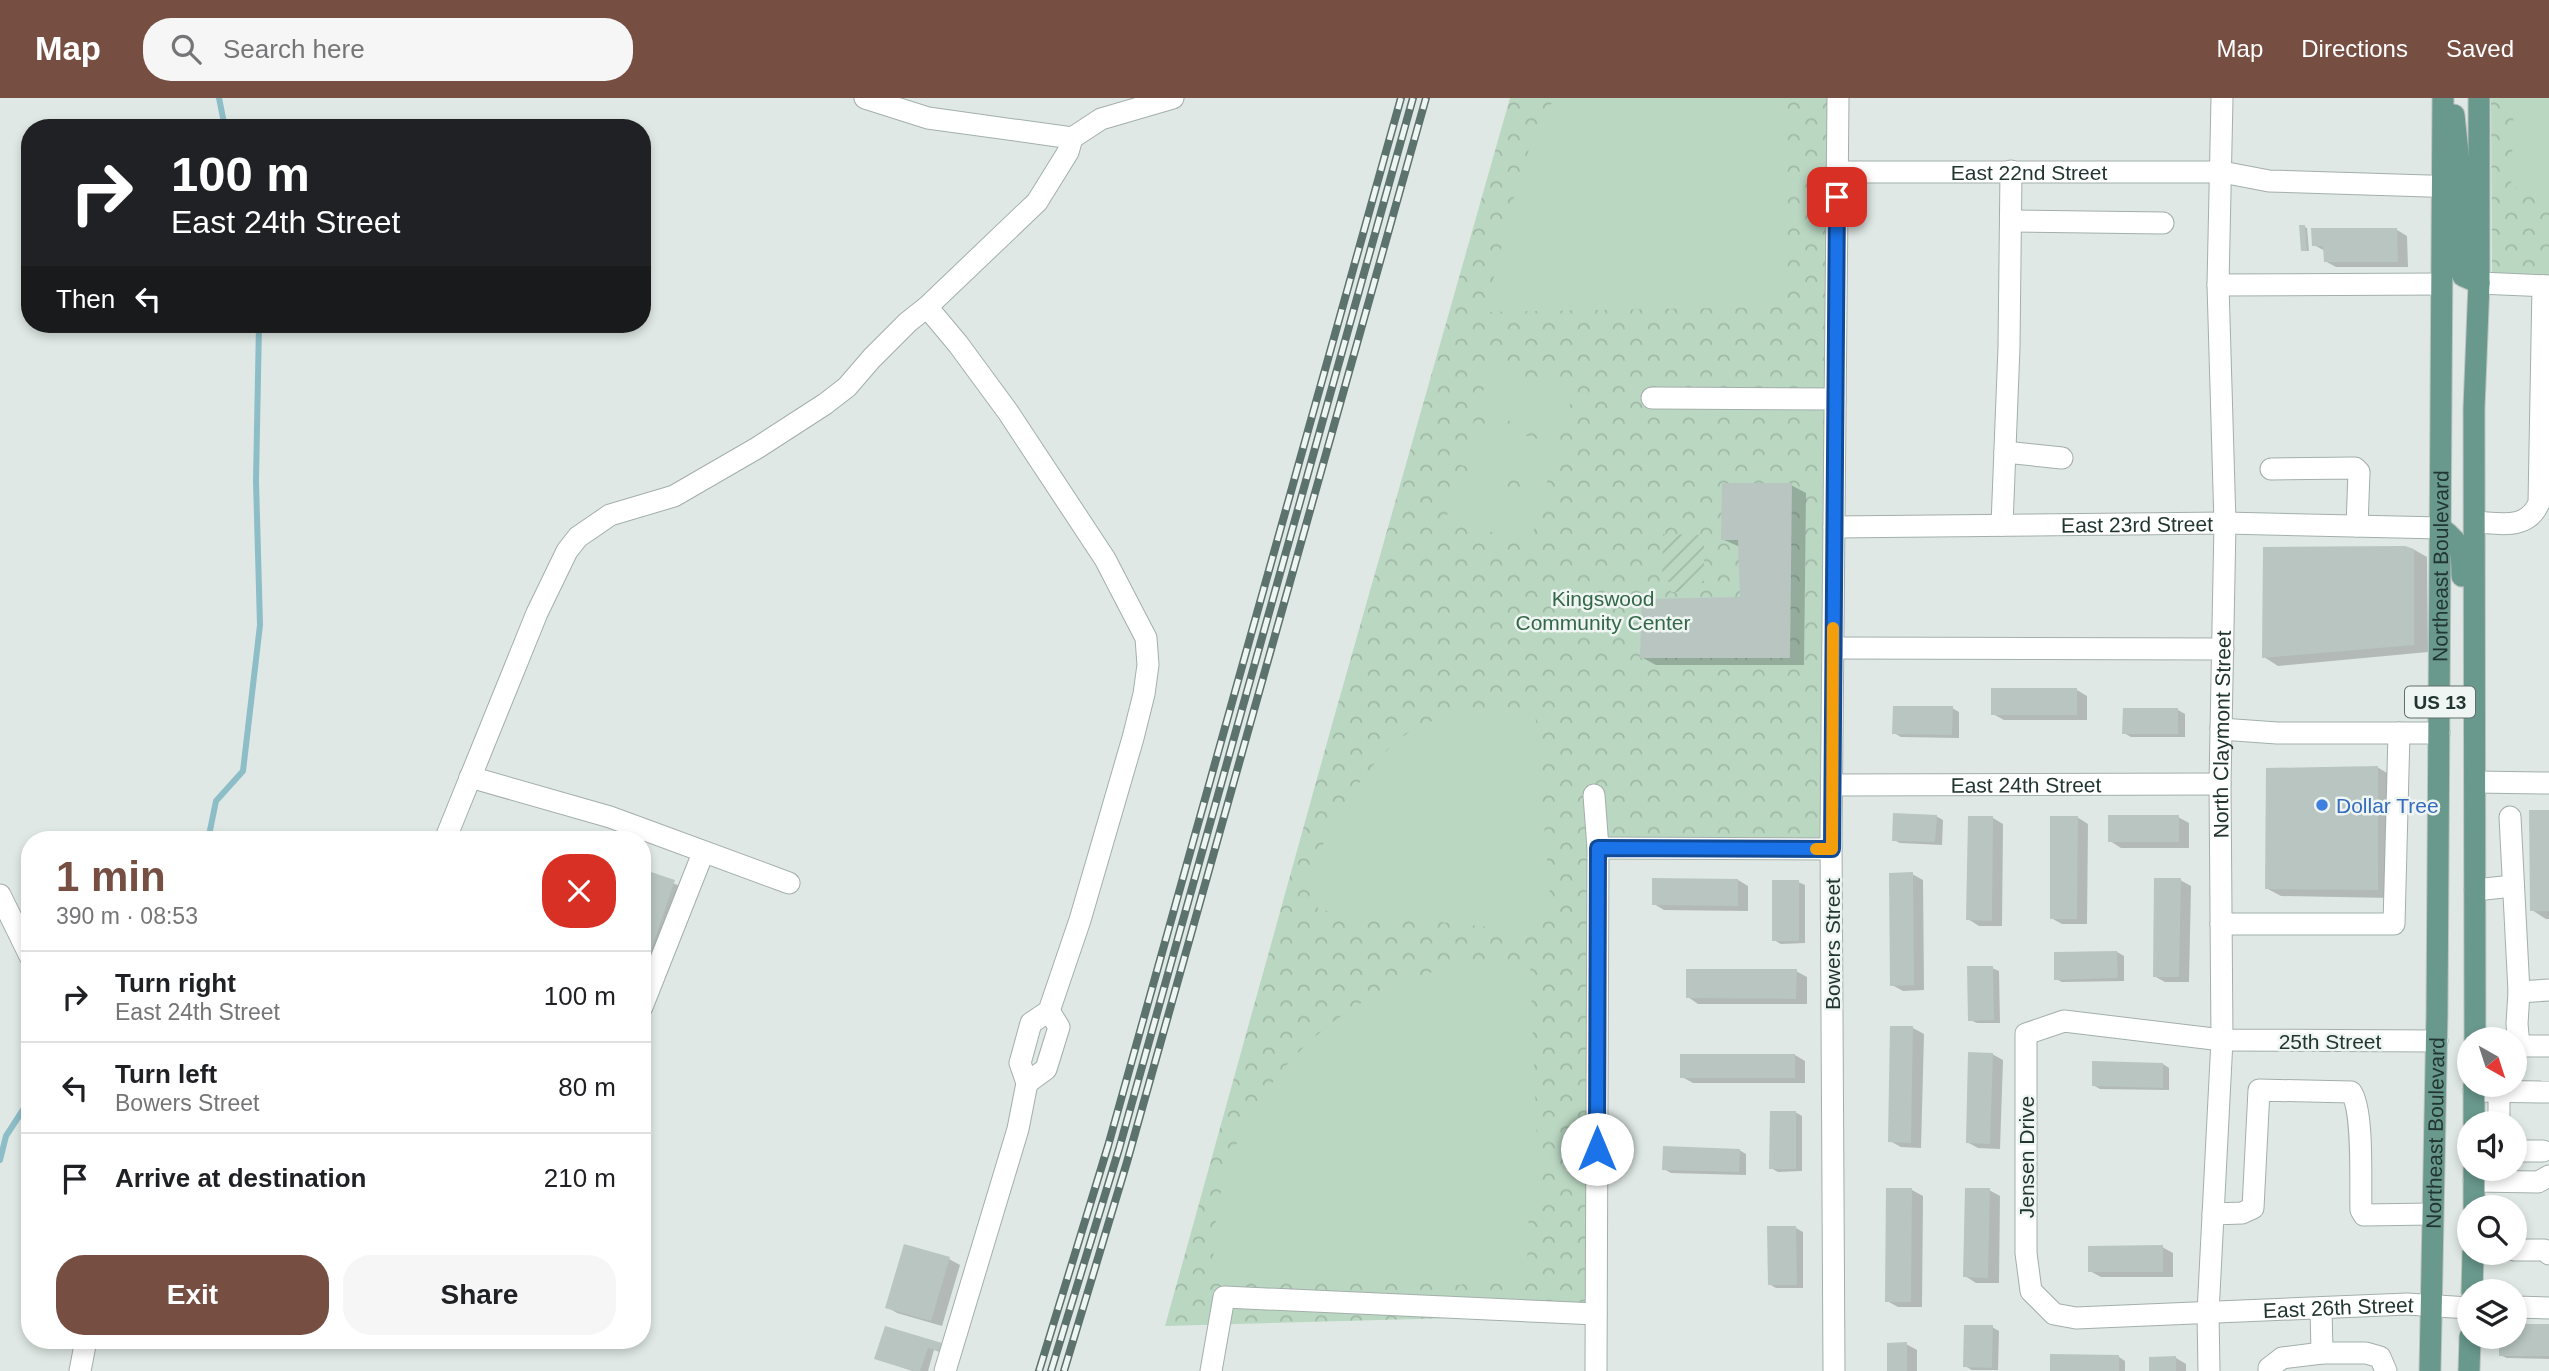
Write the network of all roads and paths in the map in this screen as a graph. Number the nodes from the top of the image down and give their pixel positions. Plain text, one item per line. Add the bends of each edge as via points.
1 (865, 98) edge
2 (1173, 98) edge
3 (1838, 98) edge
4 (2222, 98) edge
5 (2446, 98) edge
6 (2479, 98) edge
7 (1072, 138) junction
8 (2011, 171) junction
9 (1837, 172) junction
10 (2222, 172) junction
11 (2451, 187) junction
12 (2011, 221) junction
13 (2163, 223) dead end
14 (2479, 283) junction
15 (2441, 284) junction
16 (2218, 285) junction
17 (2546, 286) edge
18 (927, 307) junction
19 (1652, 398) dead end
20 (1835, 399) junction
21 (2005, 452) junction
22 (2062, 458) dead end
23 (2271, 470) dead end
24 (2474, 522) junction
25 (2225, 523) junction
26 (2003, 525) junction
27 (2357, 526) junction
28 (1834, 527) junction
29 (2441, 528) junction
30 (1833, 648) junction
31 (2222, 649) junction
32 (2221, 729) junction
33 (2399, 733) junction
34 (2439, 733) junction
35 (2476, 734) junction
36 (470, 777) junction
37 (2476, 782) junction
38 (2549, 783) edge
39 (2220, 784) junction
40 (1832, 785) junction
41 (1594, 795) dead end
42 (2510, 817) dead end
43 (449, 831) edge
44 (646, 831) edge
45 (651, 833) edge
46 (1598, 848) junction
47 (1832, 849) junction
48 (703, 853) junction
49 (789, 883) dead end
50 (2512, 886) junction
51 (2475, 890) junction
52 (0, 895) edge
53 (2221, 924) junction
54 (21, 938) edge
55 (651, 967) edge
56 (2549, 990) edge
57 (2519, 992) junction
58 (2475, 1027) edge
59 (2517, 1027) edge
60 (2222, 1040) junction
61 (2437, 1041) junction
62 (2527, 1046) edge
63 (2549, 1046) edge
64 (2527, 1092) edge
65 (2549, 1092) edge
66 (2257, 1120) junction
67 (2218, 1121) junction
68 (2527, 1151) edge
69 (2543, 1151) dead end
70 (2549, 1175) edge
71 (2527, 1181) edge
72 (2213, 1214) junction
73 (2432, 1214) junction
74 (2527, 1250) edge
75 (2549, 1254) edge
76 (2430, 1305) junction
77 (2457, 1307) edge
78 (2527, 1307) edge
79 (2321, 1308) junction
80 (2549, 1308) edge
81 (2208, 1313) junction
82 (1596, 1314) junction
83 (84, 1349) edge
84 (2470, 1349) edge
85 (2322, 1353) junction
86 (80, 1371) edge
87 (946, 1371) edge
88 (1211, 1371) edge
89 (1596, 1371) edge
90 (1835, 1371) edge
91 (2209, 1371) edge
92 (2269, 1371) edge
93 (2386, 1371) edge
94 (2430, 1371) edge
95 (2469, 1371) edge

1 - 7 street via 928,118
2 - 7 street via 1101,119
3 - 9 street, Bowers Street
4 - 10 street, North Claymont Street
5 - 11 main road, Northeast Boulevard / US 13
6 - 14 main road, Northeast Boulevard / US 13
7 - 18 street via 1037,202
8 - 9 street, East 22nd Street
8 - 10 street, East 22nd Street
8 - 12 street
9 - 20 street, Bowers Street
10 - 11 street, East 22nd Street via 2269,181
10 - 16 street, North Claymont Street
11 - 14 main road via 2460,268 2463,276
11 - 15 main road, Northeast Boulevard / US 13
12 - 13 street
12 - 21 street
14 - 17 street
14 - 24 main road, Northeast Boulevard / US 13
15 - 16 street
15 - 29 main road, Northeast Boulevard / US 13
16 - 25 street, North Claymont Street
17 - 24 street via 2539,503 2528,519 2515,524
18 - 36 street via 825,404 674,496 610,515 578,537 537,613
18 - 87 street via 1057,485 1120,585 1146,638 1148,665 1133,738 1049,1011 1059,1027 1046,1069 1027,1083 1018,1129
19 - 20 street
20 - 28 street, Bowers Street
21 - 22 street
21 - 26 street
23 - 27 street via 2355,468 2359,472
24 - 35 main road, Northeast Boulevard / US 13
25 - 26 street, East 23rd Street
25 - 27 street, East 23rd Street
25 - 31 street, North Claymont Street
26 - 28 street, East 23rd Street
27 - 29 street, East 23rd Street
28 - 30 street, Bowers Street
29 - 34 main road, Northeast Boulevard / US 13
29 - 35 main road via 2458,543 2462,555 2462,675
30 - 31 street
30 - 40 street, Bowers Street
31 - 32 street, North Claymont Street
32 - 33 street
32 - 39 street, North Claymont Street
33 - 34 street
33 - 53 street via 2394,924
34 - 61 main road, Northeast Boulevard / US 13
35 - 37 main road, Northeast Boulevard / US 13
36 - 43 street
36 - 44 street
37 - 38 street
37 - 51 main road, Northeast Boulevard / US 13
39 - 40 street, East 24th Street
39 - 53 street, North Claymont Street
40 - 47 street, Bowers Street
41 - 46 street
42 - 50 street
45 - 48 street
46 - 47 street
46 - 82 street
47 - 90 street, Bowers Street
48 - 49 street
48 - 55 street
50 - 51 street
50 - 57 street
51 - 58 main road, Northeast Boulevard / US 13
52 - 54 street
53 - 60 street, North Claymont Street
56 - 57 street
57 - 59 street
60 - 61 street, 25th Street
60 - 67 street, North Claymont Street
60 - 81 street, Jensen Drive via 2064,1021 2026,1034 2026,1253 2031,1291 2054,1314 2076,1318
61 - 73 main road, Northeast Boulevard / US 13
62 - 63 street
64 - 65 street
66 - 67 street
66 - 72 street via 2253,1208
66 - 73 street via 2259,1090 2351,1092 2356,1099 2364,1215
67 - 72 street, North Claymont Street
68 - 69 street
70 - 71 street via 2538,1182
72 - 81 street, North Claymont Street
73 - 76 main road, Northeast Boulevard / US 13
74 - 75 street
76 - 77 street, East 26th Street
76 - 79 street, East 26th Street
76 - 94 main road, Northeast Boulevard / US 13
78 - 80 street
79 - 81 street, East 26th Street
79 - 85 street
81 - 91 street, North Claymont Street
82 - 88 street via 1224,1297
82 - 89 street
83 - 86 street
84 - 95 main road
85 - 92 street via 2282,1358
85 - 93 street via 2366,1353 2380,1357

